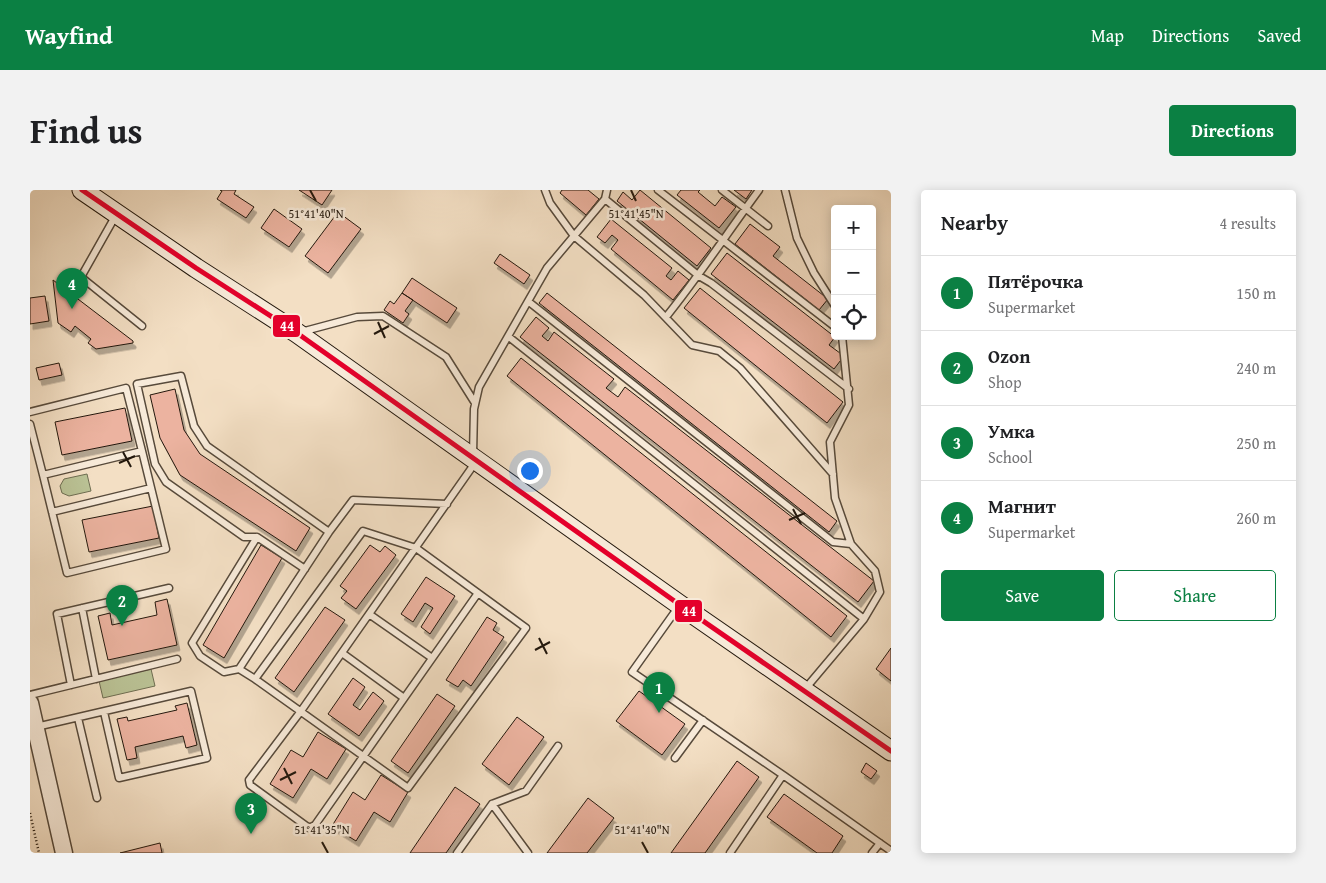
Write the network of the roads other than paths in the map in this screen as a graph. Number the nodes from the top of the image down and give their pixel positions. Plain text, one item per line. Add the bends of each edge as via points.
1 (82, 190) edge
2 (546, 190) edge
3 (658, 190) edge
4 (722, 190) edge
5 (759, 190) edge
6 (786, 190) edge
7 (606, 193) edge
8 (745, 209) junction
9 (116, 214) junction
10 (768, 226) dead end
11 (574, 236) junction
12 (722, 241) junction
13 (699, 276) junction
14 (831, 300) edge
15 (529, 302) junction
16 (666, 317) junction
17 (831, 324) edge
18 (142, 326) dead end
19 (297, 333) junction
20 (509, 336) junction
21 (843, 340) edge
22 (849, 389) junction
23 (475, 404) junction
24 (30, 412) edge
25 (30, 424) edge
26 (142, 451) junction
27 (475, 458) junction
28 (833, 474) junction
29 (43, 475) junction
30 (151, 488) junction
31 (446, 504) junction
32 (52, 512) junction
33 (330, 532) junction
34 (257, 537) junction
35 (851, 544) junction
36 (416, 548) junction
37 (305, 569) junction
38 (169, 588) dead end
39 (478, 593) junction
40 (680, 604) junction
41 (82, 608) junction
42 (369, 614) junction
43 (864, 619) junction
44 (342, 653) junction
45 (432, 658) junction
46 (177, 659) dead end
47 (239, 669) junction
48 (96, 679) junction
49 (255, 679) junction
50 (71, 685) junction
51 (804, 690) junction
52 (30, 695) edge
53 (404, 698) junction
54 (30, 703) edge
55 (301, 711) junction
56 (104, 712) junction
57 (78, 718) junction
58 (703, 720) junction
59 (35, 727) junction
60 (558, 746) dead end
61 (891, 751) edge
62 (363, 756) junction
63 (675, 758) dead end
64 (783, 775) junction
65 (97, 798) dead end
66 (492, 804) junction
67 (880, 843) junction
68 (891, 851) edge
69 (64, 853) edge
70 (457, 853) edge
71 (528, 853) edge
72 (730, 853) edge
73 (872, 853) edge

1 - 9 main road
2 - 11 lane via 550,203
3 - 12 lane
4 - 8 lane
5 - 8 lane
6 - 14 lane via 797,238
7 - 11 lane
7 - 13 lane
8 - 10 lane
8 - 12 lane
9 - 18 lane via 81,277
9 - 19 main road
11 - 15 lane via 547,268
11 - 16 lane
12 - 13 lane
12 - 17 lane
13 - 16 lane
13 - 22 lane
15 - 20 lane
15 - 35 lane via 834,542
16 - 28 lane via 692,345 719,351 740,368
19 - 23 lane via 357,317 383,316 446,357
19 - 27 main road
20 - 23 lane via 479,388
20 - 43 lane
21 - 22 lane
22 - 28 lane via 850,405 830,442
23 - 27 lane
24 - 26 lane via 126,388
25 - 29 lane
26 - 29 lane
26 - 30 lane
27 - 31 lane
27 - 40 main road
28 - 35 lane via 836,498
29 - 32 lane
30 - 32 lane
30 - 32 lane via 166,549 67,573
31 - 33 lane via 353,500
31 - 36 lane
33 - 34 lane via 207,446 194,426 180,376 137,384 155,464 166,482 244,536
33 - 37 lane
34 - 37 lane
34 - 47 lane via 192,643 200,656 224,672
35 - 43 lane via 875,571 880,592
36 - 39 lane
36 - 42 lane
36 - 49 lane via 363,531
37 - 47 lane
38 - 41 lane
39 - 45 lane
39 - 62 lane via 526,628 408,788
40 - 51 main road
40 - 58 lane via 632,672
41 - 48 lane
41 - 50 lane via 56,614
42 - 44 lane
42 - 45 lane
43 - 51 lane
44 - 53 lane
44 - 55 lane
45 - 53 lane
46 - 48 lane
47 - 49 lane
48 - 50 lane
49 - 55 lane
50 - 52 lane
51 - 61 main road
53 - 62 lane
54 - 59 street
55 - 62 lane
55 - 62 lane via 250,784 309,828
56 - 56 lane via 191,691 207,758 119,778
56 - 57 lane
57 - 59 lane
57 - 65 lane
58 - 63 lane
58 - 64 lane
59 - 69 street
60 - 66 lane via 526,791
64 - 67 lane
64 - 72 lane
66 - 70 lane
66 - 71 lane
67 - 68 lane
67 - 73 lane

